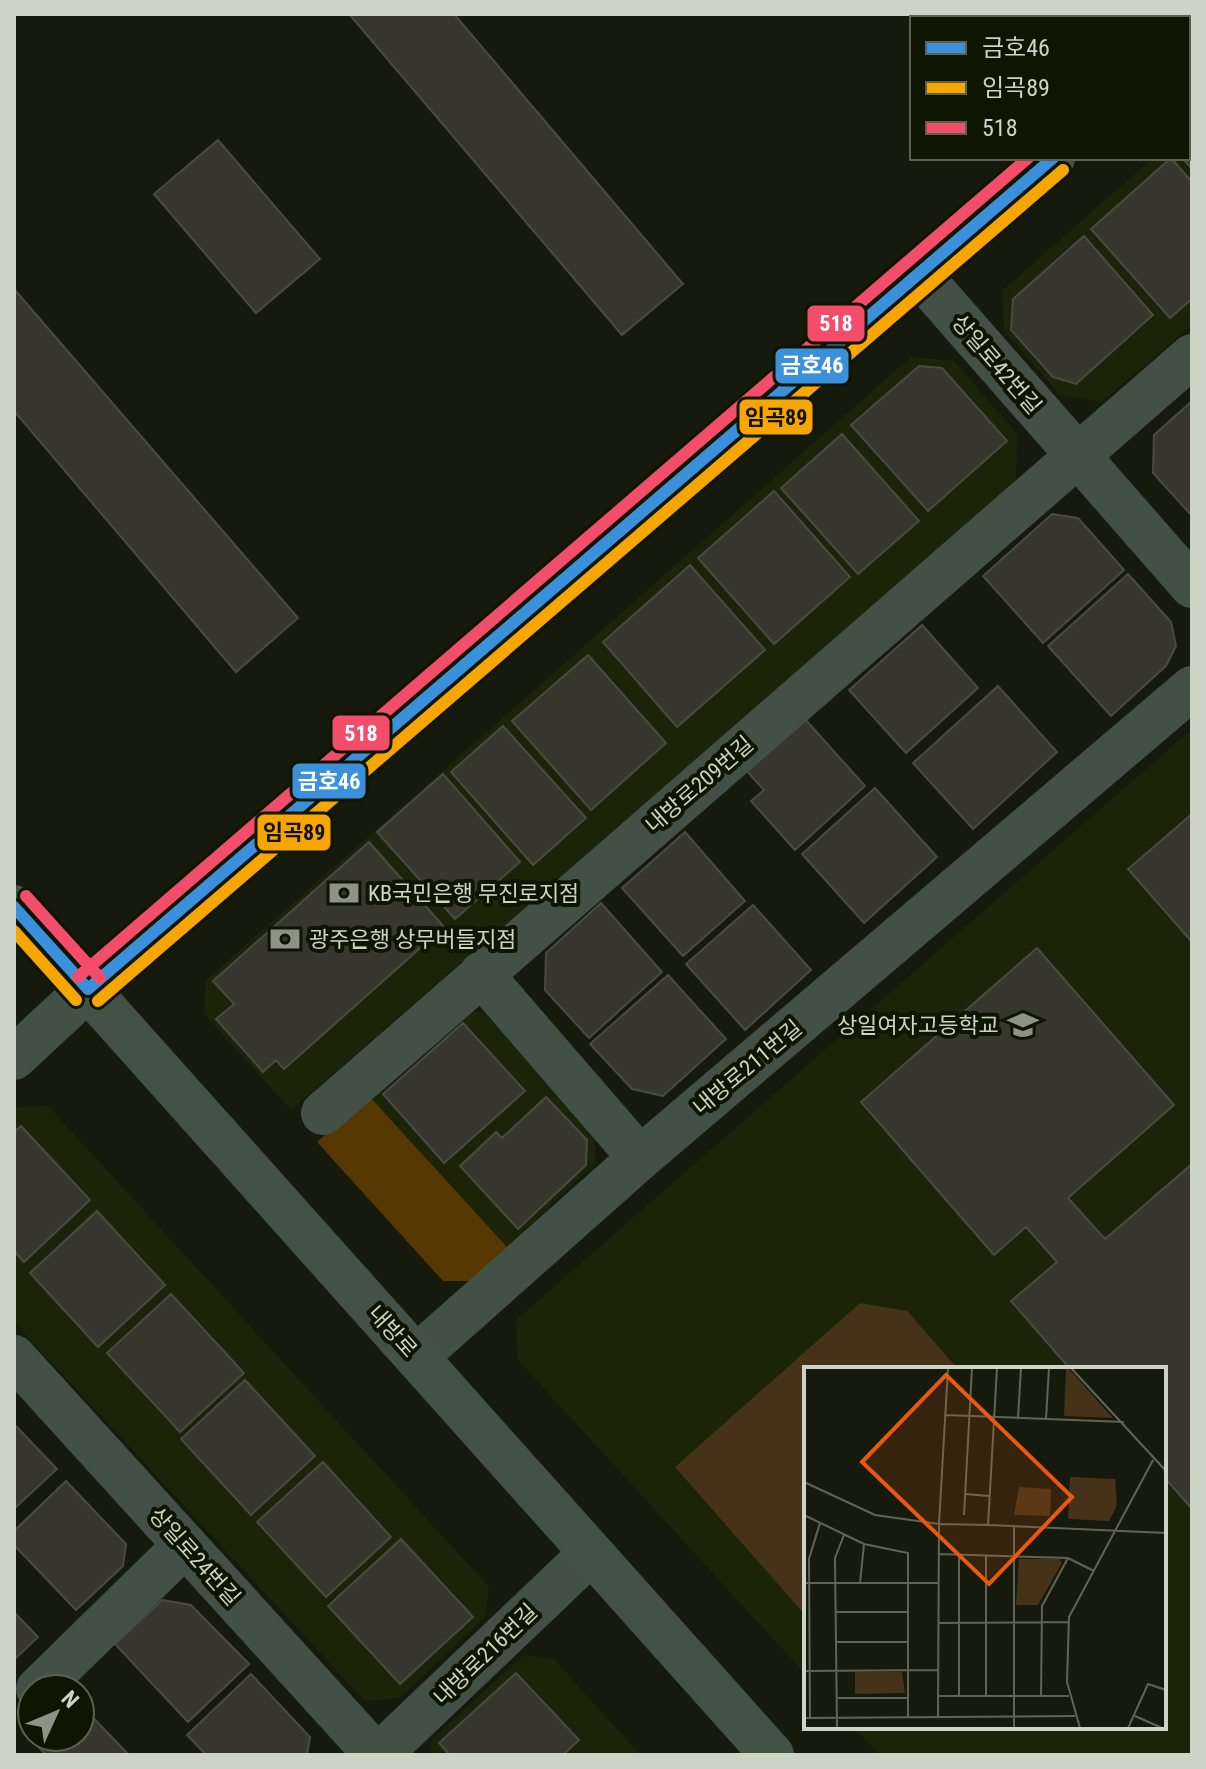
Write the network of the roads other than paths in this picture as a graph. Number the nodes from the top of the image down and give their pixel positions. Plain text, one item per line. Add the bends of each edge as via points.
1 (1051, 160) edge
2 (918, 273) junction
3 (1192, 356) edge
4 (1077, 455) junction
5 (1192, 586) edge
6 (1192, 688) edge
7 (14, 907) edge
8 (481, 974) junction
9 (88, 989) junction
10 (14, 1058) edge
11 (323, 1113) dead end
12 (640, 1158) junction
13 (14, 1357) edge
14 (416, 1357) junction
15 (185, 1545) junction
16 (591, 1553) junction
17 (54, 1673) edge
18 (377, 1755) edge
19 (772, 1755) edge

1 - 2 street
2 - 4 street, 상일로42번길
2 - 9 street
3 - 4 street
4 - 5 street, 상일로42번길
4 - 8 street, 내방로209번길
6 - 12 street, 내방로211번길
7 - 9 street, 내방로
8 - 11 street, 내방로209번길
8 - 12 street
9 - 10 street
9 - 14 street, 내방로
12 - 14 street, 내방로211번길
13 - 15 street, 상일로24번길
14 - 16 street, 내방로
15 - 17 street
15 - 18 street, 상일로24번길
16 - 18 street, 내방로216번길
16 - 19 street, 내방로

